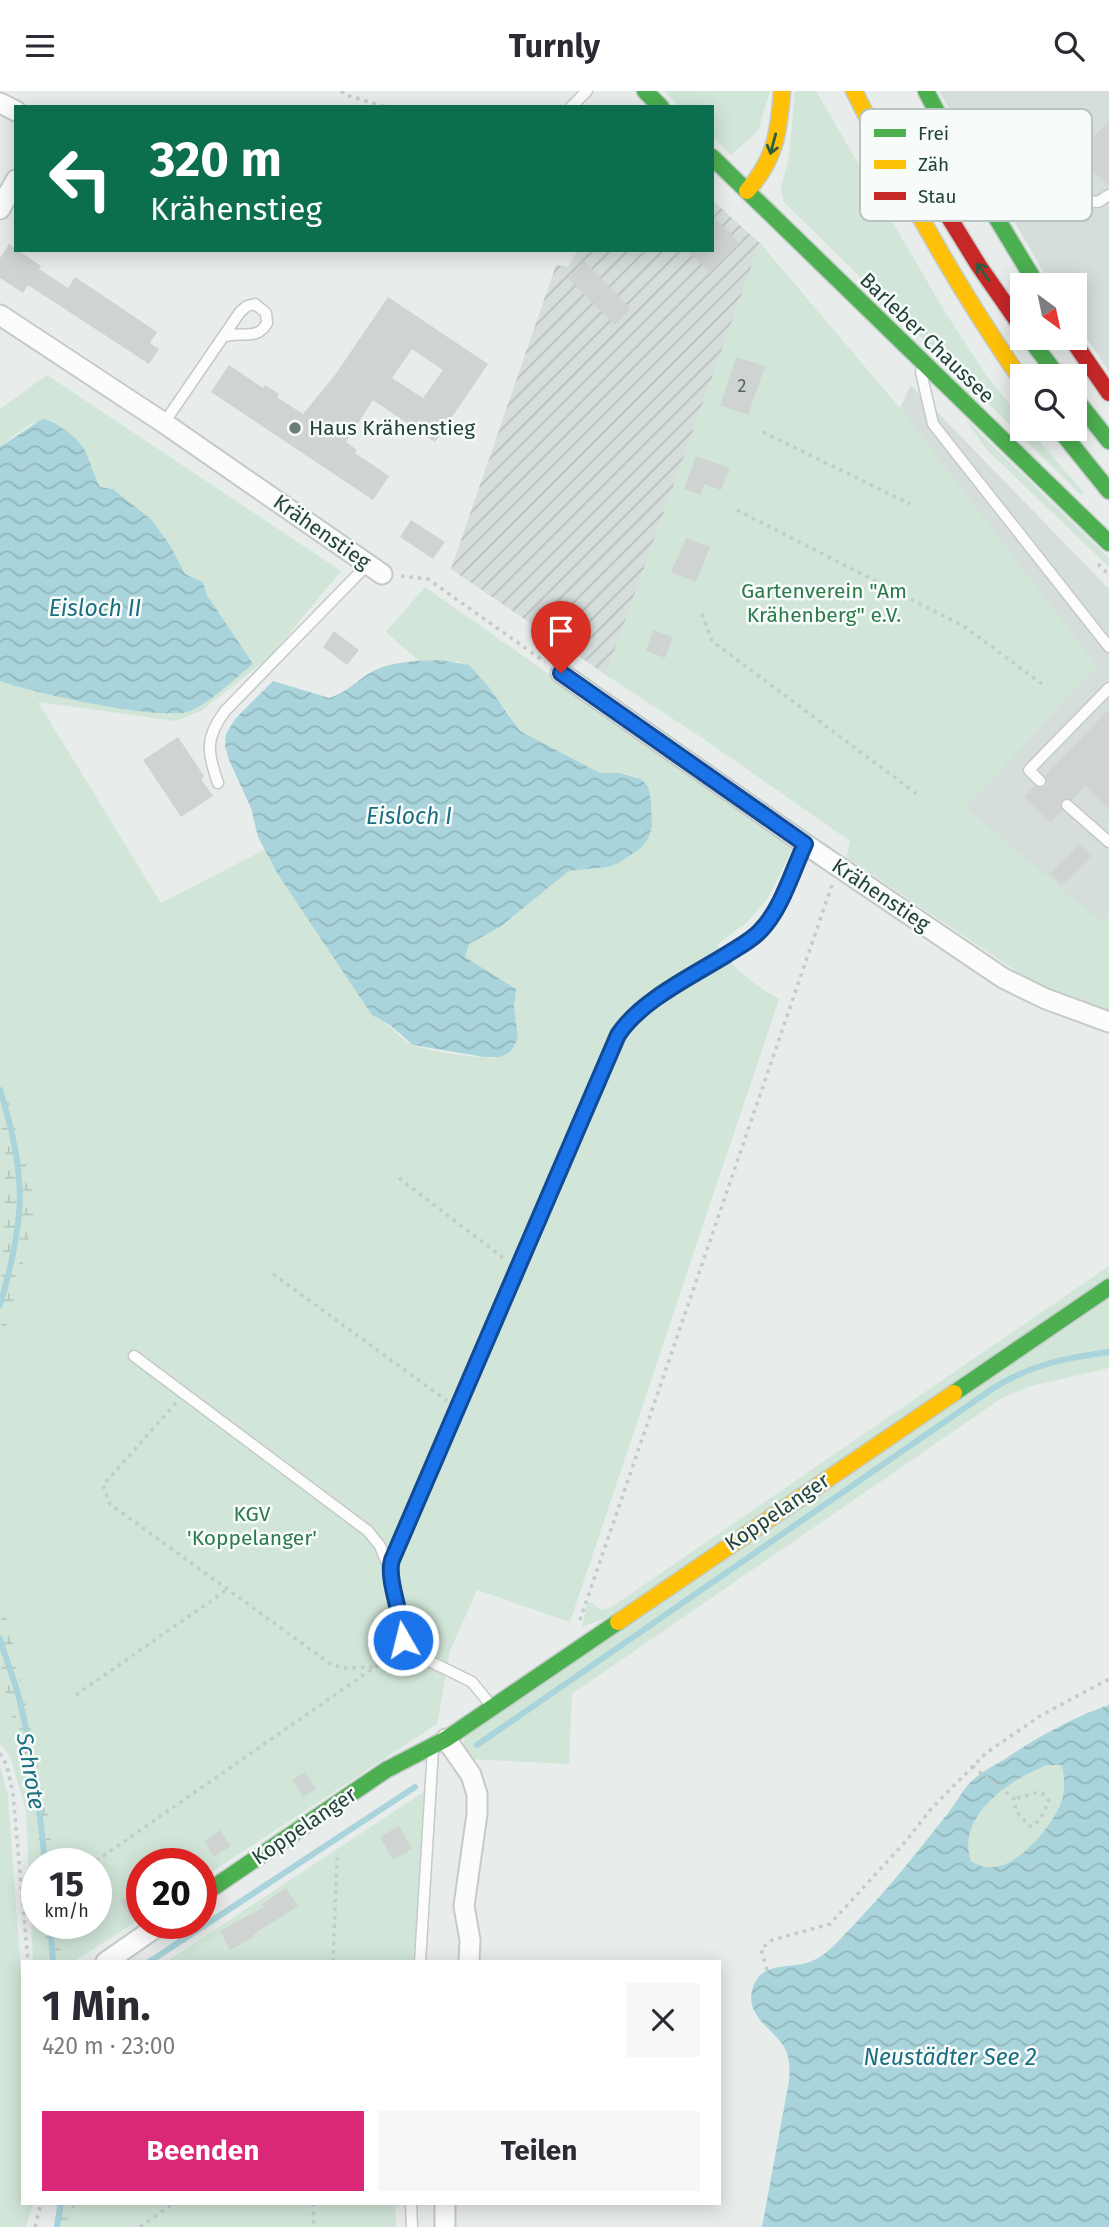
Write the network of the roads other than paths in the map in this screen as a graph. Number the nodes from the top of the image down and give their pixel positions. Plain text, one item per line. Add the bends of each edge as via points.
1 (587, 91) edge
2 (645, 91) edge
3 (782, 91) edge
4 (854, 91) edge
5 (926, 91) edge
6 (573, 105) edge
7 (659, 105) edge
8 (863, 109) edge
9 (935, 109) edge
10 (714, 159) edge
11 (14, 184) edge
12 (747, 191) junction
13 (1109, 195) edge
14 (1092, 201) edge
15 (0, 209) edge
16 (904, 221) edge
17 (923, 221) edge
18 (952, 221) edge
19 (998, 221) edge
20 (1030, 273) edge
21 (955, 276) junction
22 (1010, 311) edge
23 (0, 315) edge
24 (223, 337) junction
25 (1038, 350) edge
26 (1079, 350) edge
27 (917, 358) junction
28 (1010, 364) edge
29 (1049, 364) edge
30 (1109, 393) edge
31 (1087, 413) edge
32 (164, 423) junction
33 (1069, 441) edge
34 (1109, 441) edge
35 (1109, 491) edge
36 (1109, 543) edge
37 (375, 569) joint
38 (1109, 647) edge
39 (561, 673) road end
40 (1109, 688) edge
41 (1040, 781) dead end
42 (218, 783) dead end
43 (1067, 805) dead end
44 (1109, 842) edge
45 (805, 844) junction
46 (1109, 1022) edge
47 (1109, 1287) edge
48 (134, 1356) dead end
49 (390, 1571) junction
50 (492, 1706) junction
51 (439, 1743) junction
52 (217, 1885) edge
53 (139, 1939) edge
54 (109, 1960) edge
55 (421, 1960) edge
56 (469, 1960) edge
57 (411, 2205) edge
58 (445, 2205) edge
59 (412, 2227) edge
60 (445, 2227) edge

1 - 6 lane
2 - 7 main road
3 -> 12 main road via 768,160
4 - 8 main road
5 - 9 main road
10 - 12 main road, Barleber Chaussee
11 - 15 street
12 - 27 main road, Barleber Chaussee
13 - 14 lane
16 - 21 main road via 928,261
17 - 21 main road
22 -> 18 main road
19 - 20 main road
21 - 28 main road
23 - 32 street, Krähenstieg
24 - 24 lane via 247,306 258,305 266,313 267,323 260,333
24 - 32 lane
25 - 29 main road
26 - 30 main road
27 - 36 main road, Barleber Chaussee
27 - 38 lane via 933,424
31 - 34 main road
32 - 37 street, Krähenstieg
33 - 35 main road
37 - 42 lane via 225,711 209,745
39 - 45 street, Krähenstieg
40 - 41 lane via 1029,770
43 - 44 lane
45 - 46 street, Krähenstieg via 1003,978
45 - 49 lane via 761,930 651,1003 622,1028 516,1267
47 - 50 main road, Koppelanger
48 - 49 lane via 368,1531
49 - 50 lane via 403,1648 472,1682
50 - 51 main road, Koppelanger
51 - 52 main road, Koppelanger via 386,1770
51 - 55 lane
51 - 56 street via 471,1775 477,1794 464,1906
53 - 54 street
57 - 59 lane
58 - 60 street

